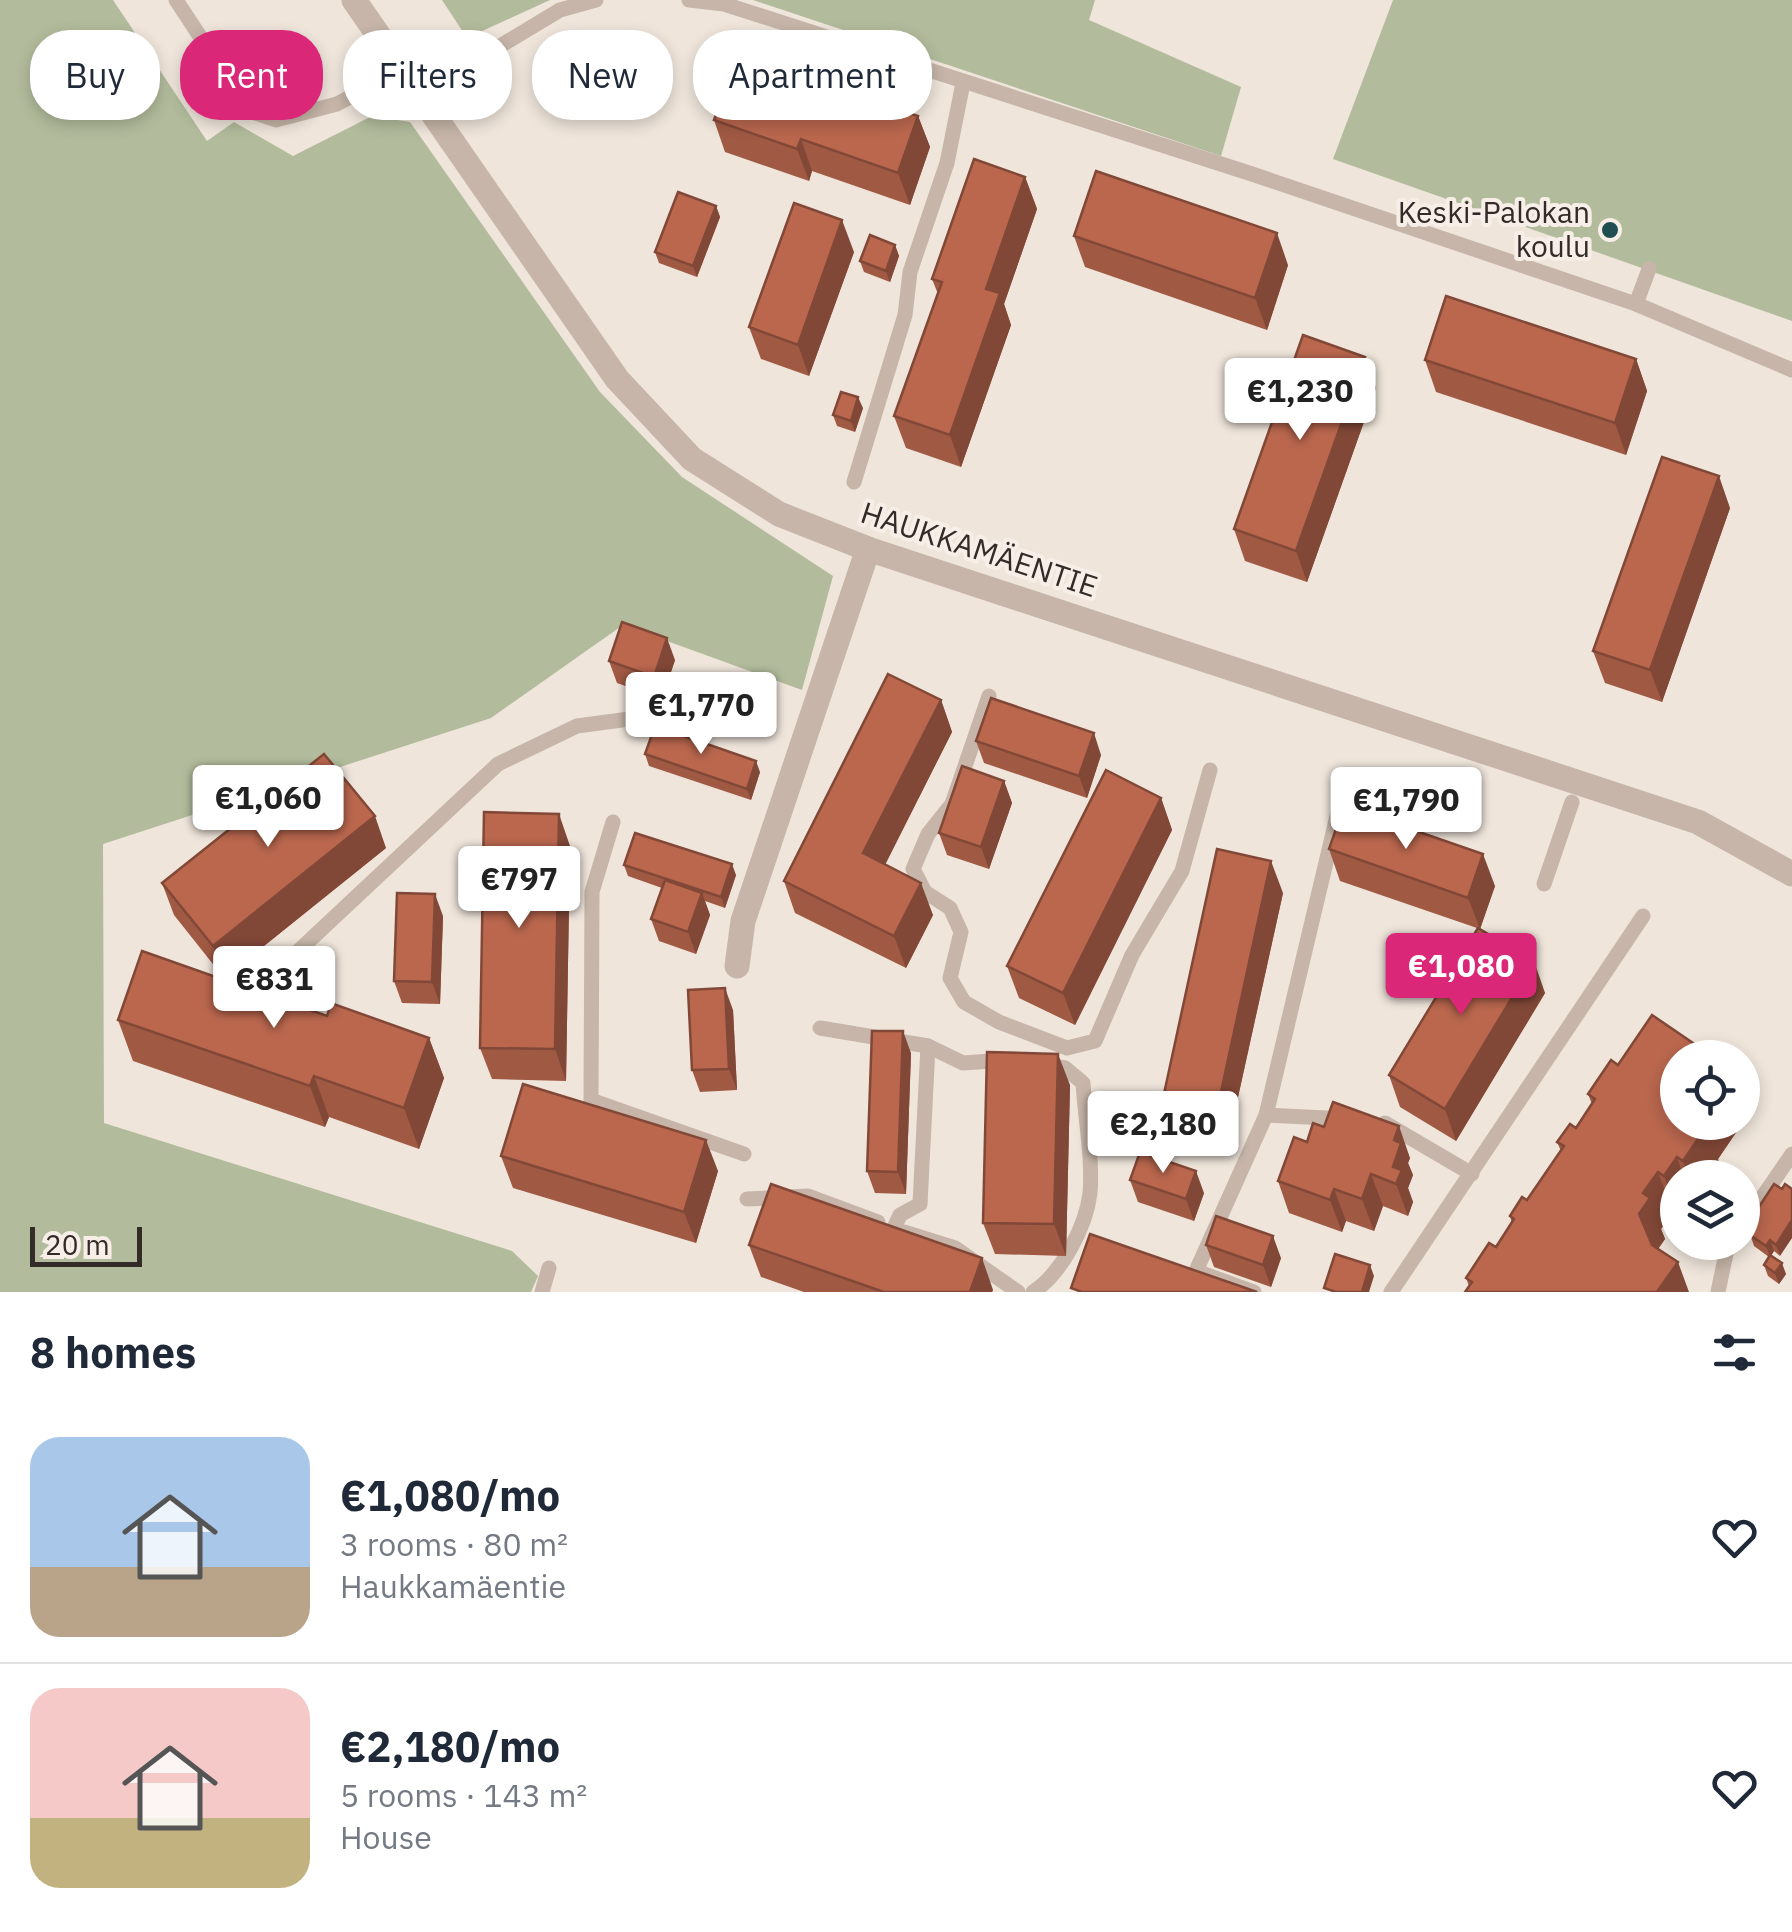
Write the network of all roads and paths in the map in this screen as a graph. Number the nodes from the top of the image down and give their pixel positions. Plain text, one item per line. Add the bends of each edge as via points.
1 (176, 0) edge
2 (354, 0) edge
3 (596, 0) edge
4 (689, 0) edge
5 (375, 30) edge
6 (512, 39) edge
7 (963, 82) junction
8 (343, 101) edge
9 (437, 120) edge
10 (1650, 269) dead end
11 (1636, 304) junction
12 (1792, 370) edge
13 (854, 482) dead end
14 (868, 549) junction
15 (990, 696) edge
16 (660, 715) dead end
17 (1210, 770) dead end
18 (1572, 802) dead end
19 (1338, 812) edge
20 (613, 822) dead end
21 (1792, 874) edge
22 (1544, 884) dead end
23 (1642, 916) dead end
24 (737, 966) dead end
25 (247, 999) edge
26 (820, 1028) dead end
27 (928, 1046) junction
28 (1266, 1116) junction
29 (744, 1154) dead end
30 (1792, 1154) edge
31 (1472, 1174) junction
32 (746, 1199) dead end
33 (1760, 1201) edge
34 (894, 1228) junction
35 (1727, 1260) edge
36 (549, 1268) dead end
37 (542, 1292) edge
38 (1018, 1292) edge
39 (1032, 1292) edge
40 (1254, 1292) edge
41 (1391, 1292) edge
42 (1718, 1292) edge

1 - 8 lane via 249,111 288,119
2 - 5 street, HAUKKAMÄENTIE
3 - 6 lane via 560,10
4 - 7 lane via 724,4
7 - 11 lane
7 - 13 lane via 947,163 910,272 904,315
9 - 14 street, HAUKKAMÄENTIE via 617,379 692,459 779,514
10 - 11 lane
11 - 12 lane
14 - 21 street, HAUKKAMÄENTIE via 1698,822
14 - 24 street via 743,921
15 - 17 lane via 952,804 928,834 913,869 926,892 950,908 961,932 950,978 964,1002 1068,1048 1095,1041 1132,955 1182,870
16 - 25 lane via 577,726 498,764
18 - 22 lane
19 - 28 lane
20 - 29 lane via 592,892 591,1100
23 - 31 lane
26 - 27 lane
27 - 34 lane via 920,1204 900,1214
27 - 39 lane via 963,1062 1026,1060 1065,1068 1083,1082 1090,1194 1068,1256
28 - 31 lane via 1387,1124
28 - 40 lane via 1196,1271
30 - 33 lane
31 - 41 lane
32 - 34 lane via 808,1196
34 - 38 lane via 954,1248
35 - 42 lane
36 - 37 lane

